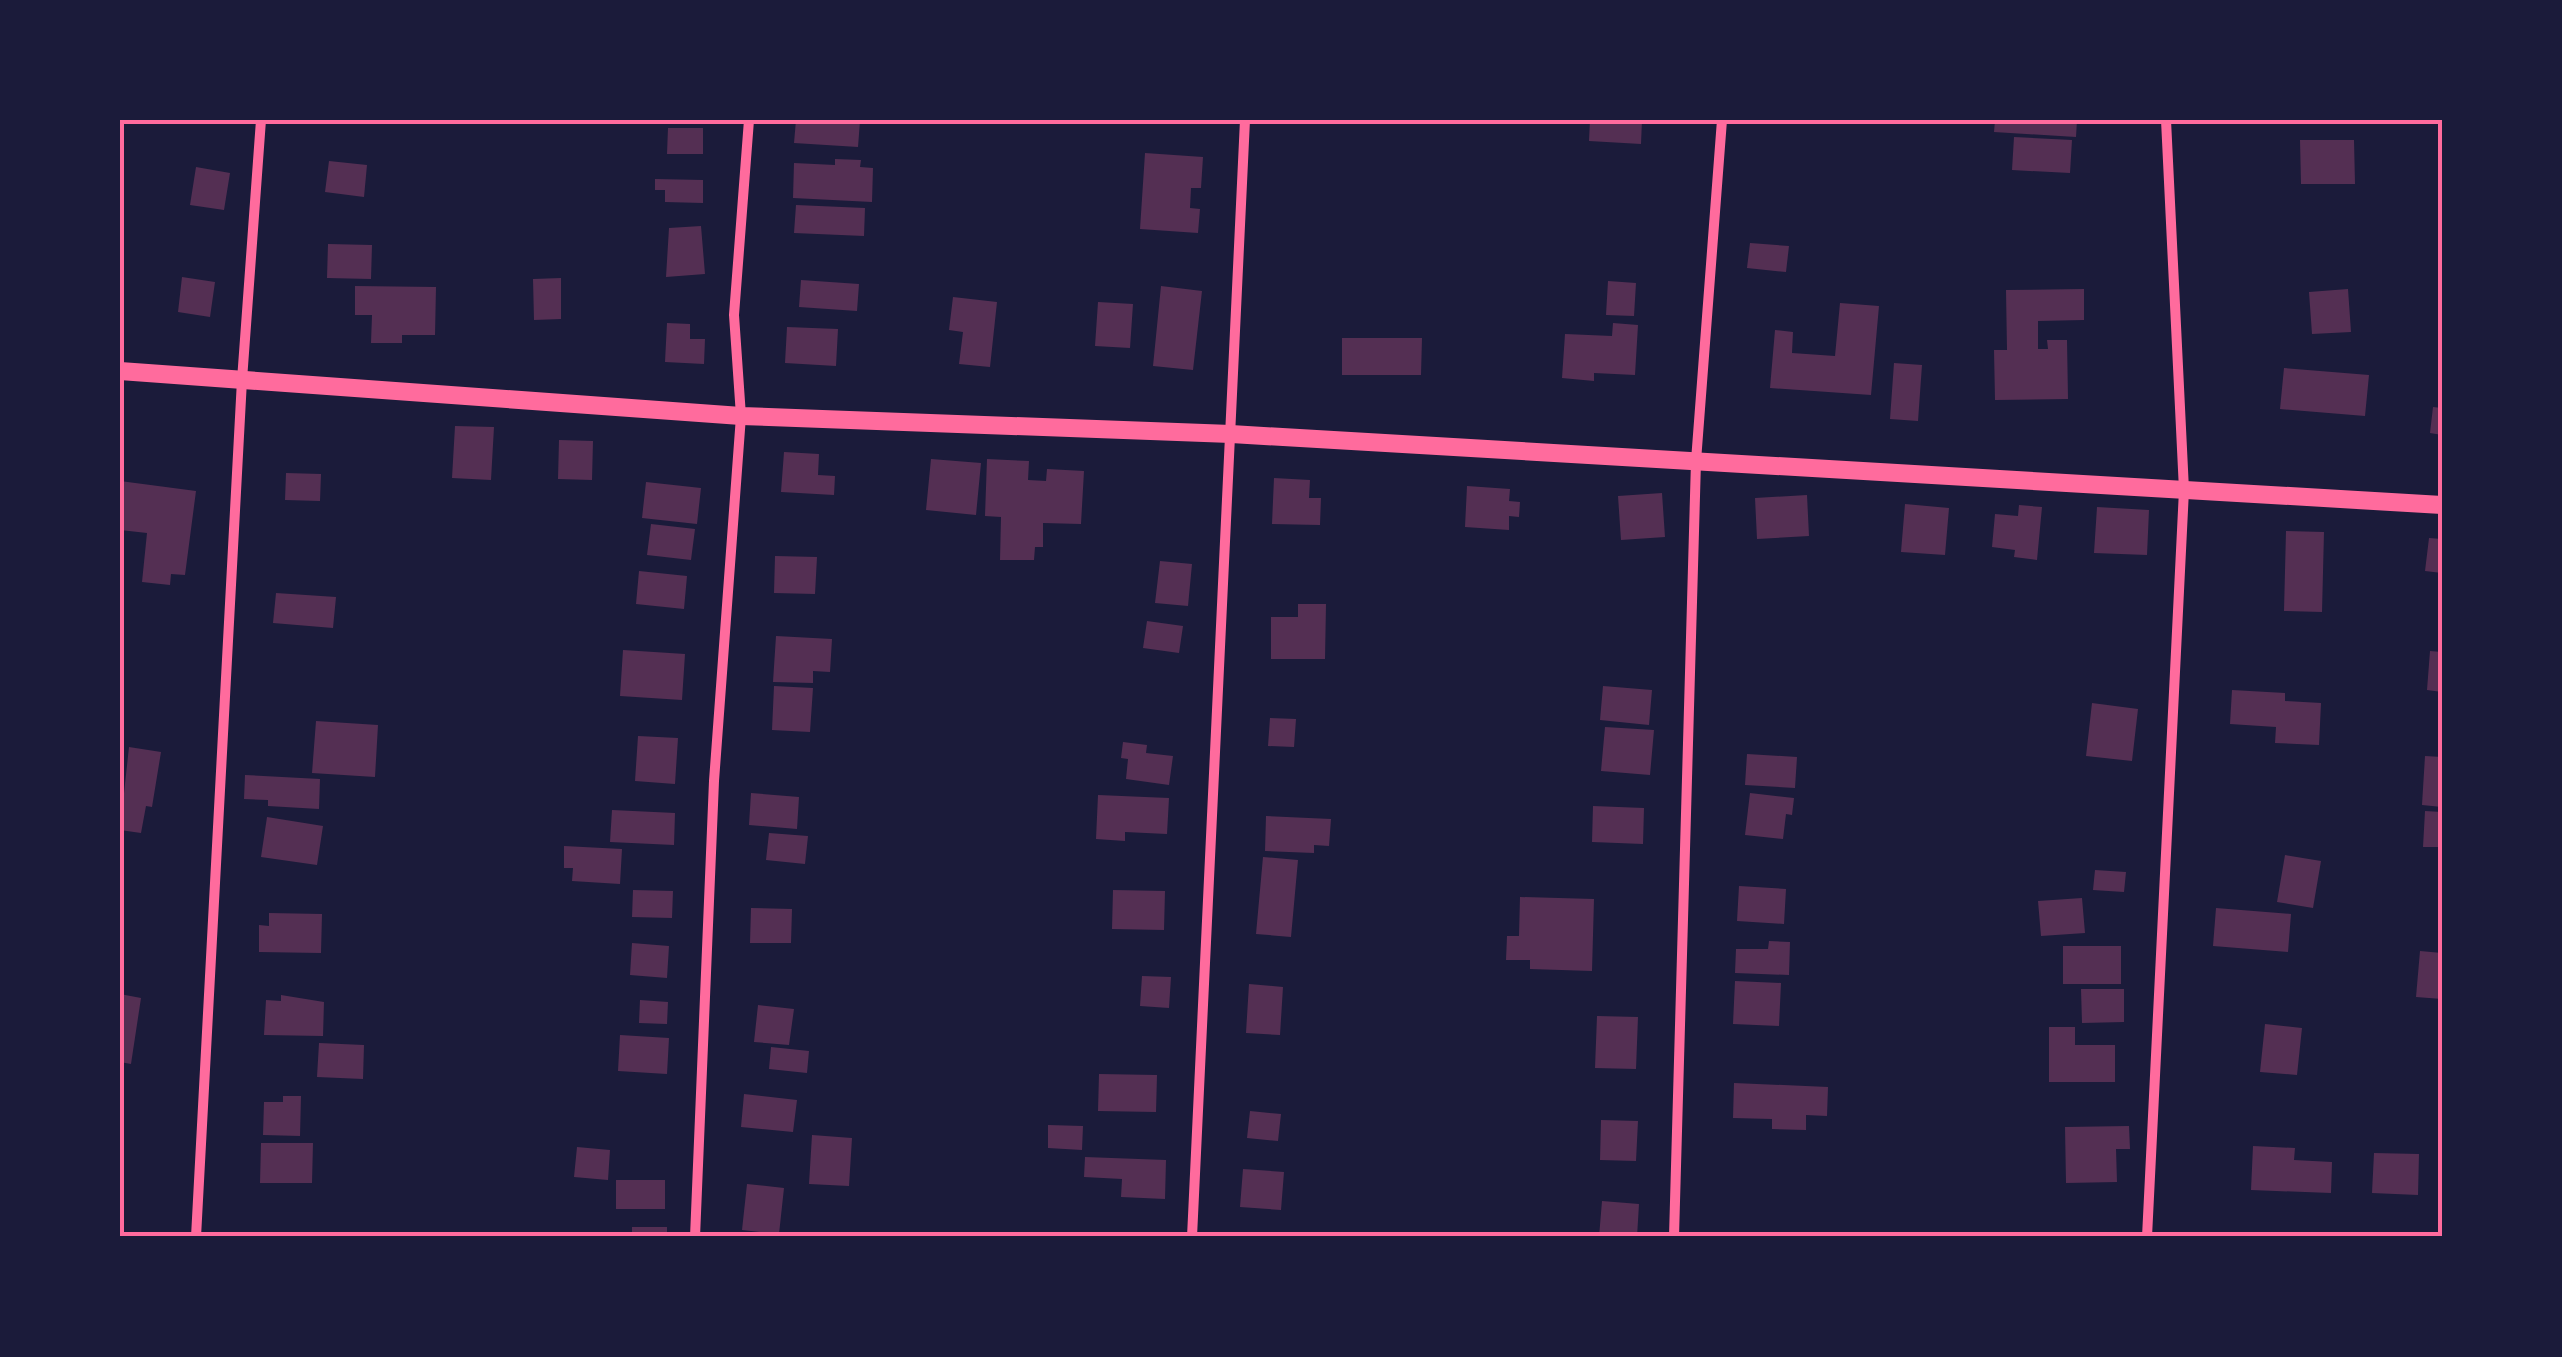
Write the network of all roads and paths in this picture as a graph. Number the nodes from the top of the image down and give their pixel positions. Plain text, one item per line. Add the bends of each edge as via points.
1 (261, 120) edge
2 (750, 120) edge
3 (1245, 120) edge
4 (1722, 120) edge
5 (2166, 120) edge
6 (120, 371) edge
7 (242, 380) junction
8 (740, 416) junction
9 (1231, 434) junction
10 (1696, 461) junction
11 (2184, 490) junction
12 (2442, 505) edge
13 (196, 1237) edge
14 (695, 1237) edge
15 (1192, 1237) edge
16 (1674, 1237) edge
17 (2147, 1237) edge

1 - 7 street
2 - 8 street via 734,315
3 - 9 street
4 - 10 street
5 - 11 street
6 - 7 street
7 - 8 street
7 - 13 street
8 - 9 street
8 - 14 street via 714,781
9 - 10 street
9 - 15 street
10 - 11 street
10 - 16 street
11 - 12 street
11 - 17 street

